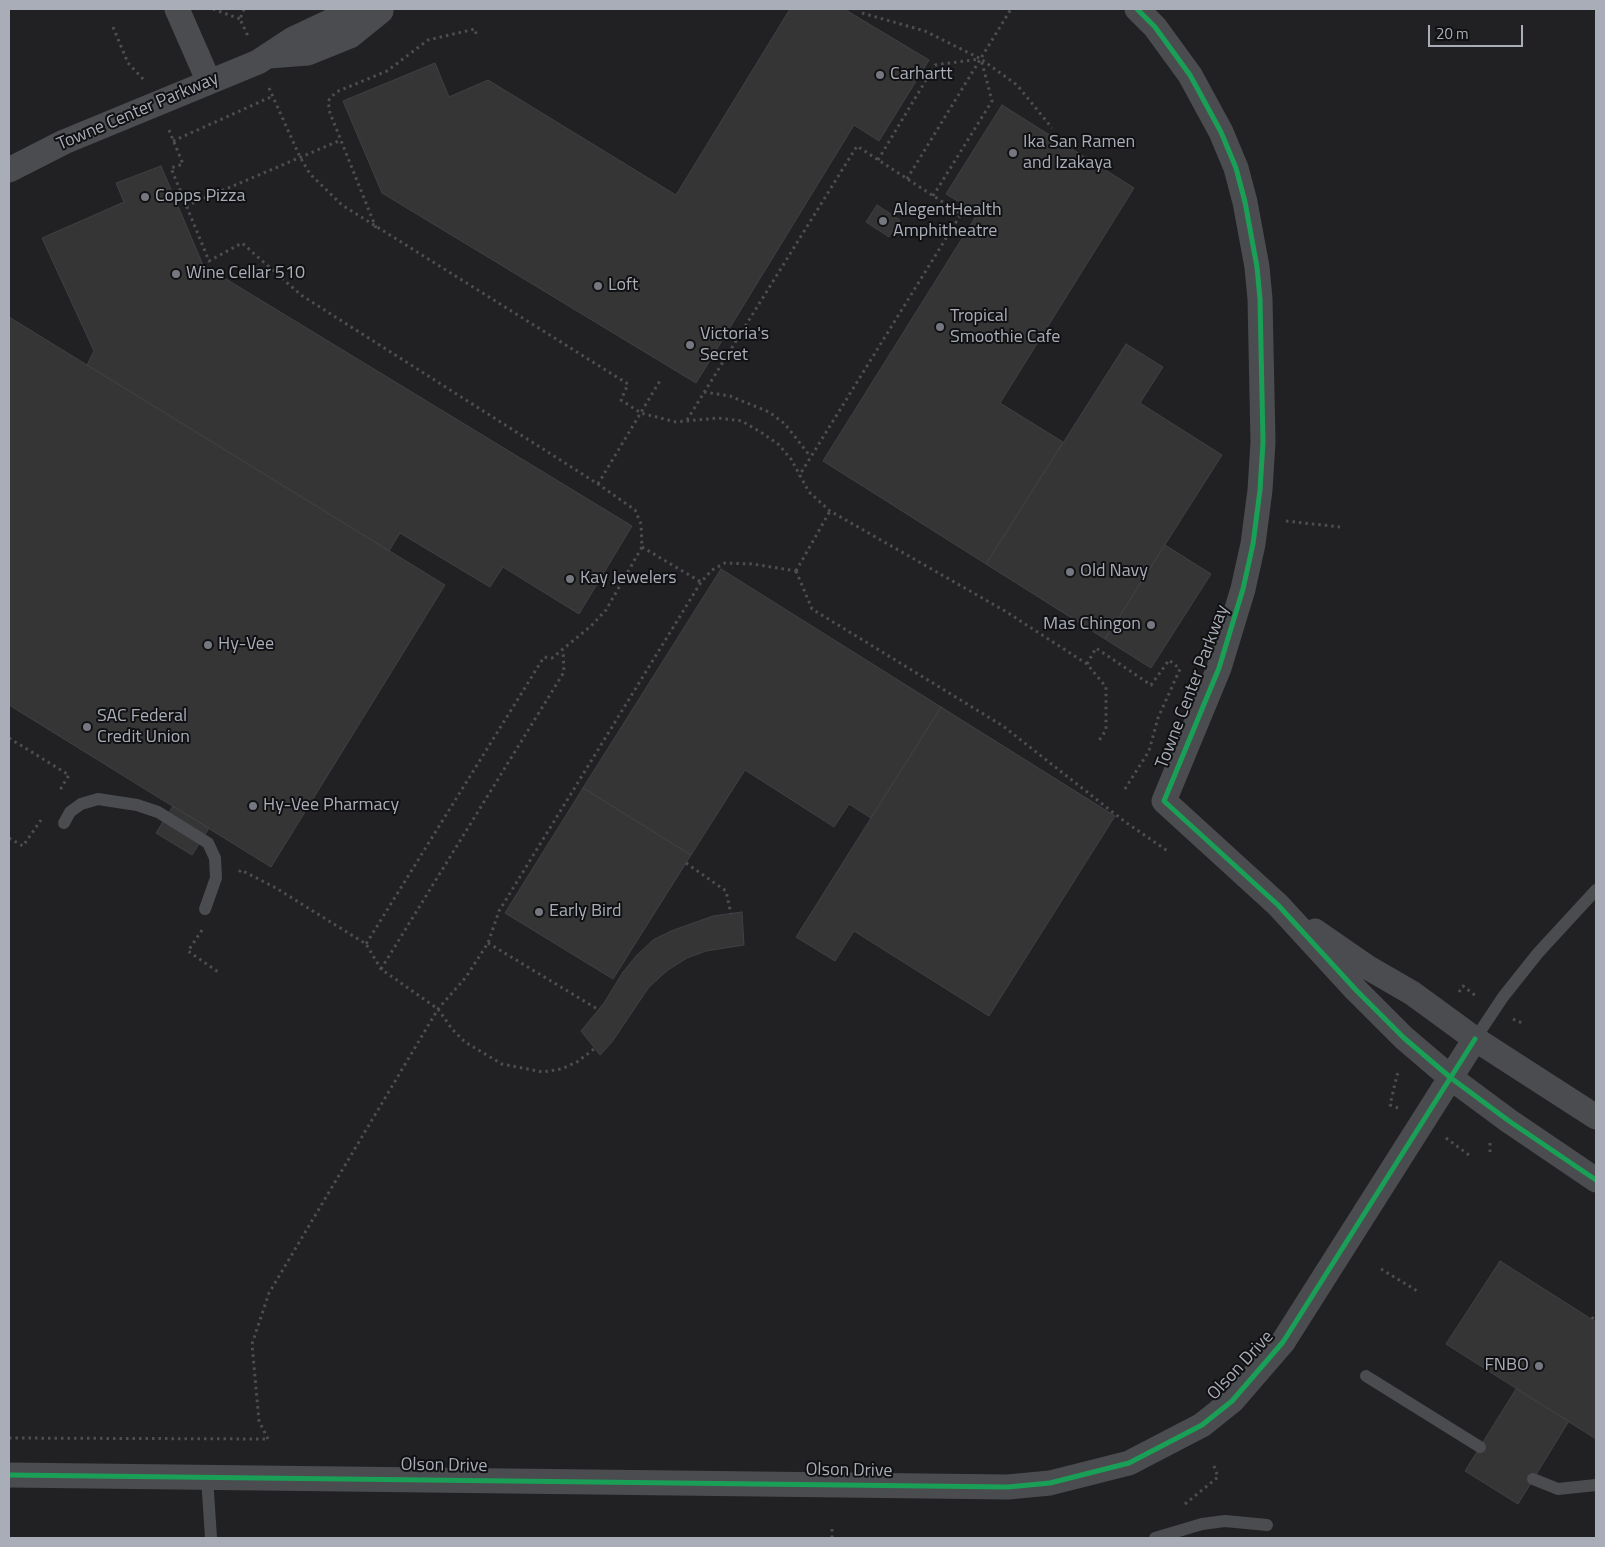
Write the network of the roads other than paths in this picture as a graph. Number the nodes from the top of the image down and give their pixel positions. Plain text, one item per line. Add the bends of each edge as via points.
1 (177, 9) edge
2 (370, 9) edge
3 (384, 9) edge
4 (1137, 9) edge
5 (269, 56) junction
6 (209, 82) junction
7 (9, 170) edge
8 (64, 823) dead end
9 (1596, 890) edge
10 (1278, 905) junction
11 (205, 909) dead end
12 (1476, 1039) junction
13 (1451, 1078) junction
14 (1596, 1117) edge
15 (1596, 1180) edge
16 (1366, 1376) dead end
17 (1480, 1447) dead end
18 (9, 1475) edge
19 (207, 1477) junction
20 (1533, 1479) dead end
21 (1596, 1485) edge
22 (1267, 1525) dead end
23 (211, 1538) edge
24 (1155, 1538) edge

1 - 6 street
2 - 5 street, Towne Center Parkway via 329,22 293,39
3 - 5 street, Towne Center Parkway via 350,36 308,53
4 - 10 street, Towne Center Parkway via 1155,27 1190,75 1221,132 1236,168 1245,202 1260,299 1263,442 1252,544 1243,589 1219,668 1164,800
5 - 6 street, Towne Center Parkway
6 - 7 street, Towne Center Parkway via 64,142
8 - 11 lane via 70,812 81,804 98,799 158,812 208,843 215,858 216,878
9 - 12 lane via 1509,989
10 - 12 street, Towne Center Parkway
10 - 13 street, Towne Center Parkway via 1356,990 1404,1038
12 - 13 street, Olson Drive
12 - 14 street, Towne Center Parkway
13 - 15 street, Towne Center Parkway
13 - 19 street, Olson Drive via 1283,1342 1258,1372 1232,1401 1202,1425 1129,1463 1050,1483 1008,1487
16 - 17 lane
18 - 19 street, Olson Drive
19 - 23 lane
20 - 21 lane via 1558,1489
22 - 24 lane via 1225,1521 1202,1524

